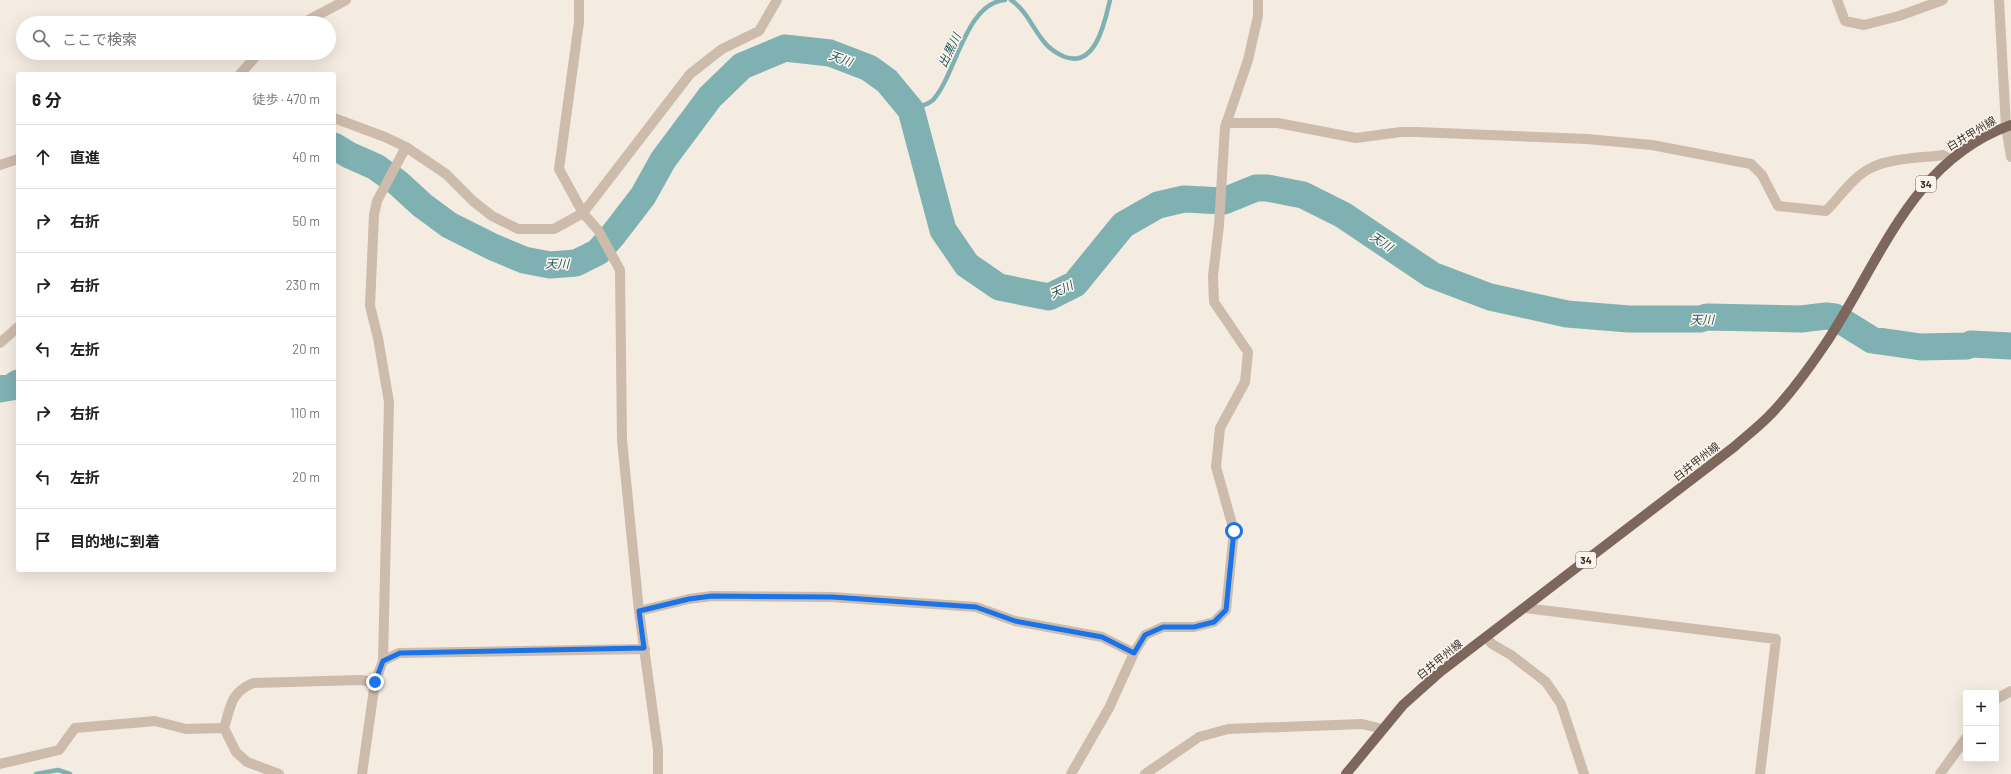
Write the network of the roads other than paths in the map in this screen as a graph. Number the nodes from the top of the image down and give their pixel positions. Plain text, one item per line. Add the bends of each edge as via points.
1 (346, 0) edge
2 (579, 0) edge
3 (777, 0) edge
4 (1258, 0) edge
5 (1837, 0) edge
6 (1943, 0) edge
7 (1999, 0) edge
8 (316, 16) edge
9 (253, 60) edge
10 (242, 72) edge
11 (336, 119) edge
12 (1226, 124) junction
13 (2008, 126) edge
14 (406, 147) junction
15 (2011, 157) edge
16 (1950, 159) junction
17 (16, 161) edge
18 (0, 165) edge
19 (583, 213) junction
20 (16, 329) edge
21 (0, 343) edge
22 (1525, 608) junction
23 (639, 611) junction
24 (1486, 637) junction
25 (644, 648) junction
26 (1134, 653) junction
27 (383, 661) junction
28 (375, 682) junction
29 (2011, 691) edge
30 (1999, 697) edge
31 (224, 728) junction
32 (1382, 728) junction
33 (1963, 742) edge
34 (0, 764) edge
35 (279, 774) edge
36 (362, 774) edge
37 (658, 774) edge
38 (1071, 774) edge
39 (1145, 774) edge
40 (1346, 774) edge
41 (1584, 774) edge
42 (1760, 774) edge
43 (1940, 774) edge

1 - 8 street
2 - 19 street via 579,22 559,169
3 - 19 street via 759,31 722,49 690,74
4 - 12 street via 1258,16 1248,60
5 - 6 street via 1845,22 1864,25
7 - 13 street
9 - 10 street
11 - 14 street
12 - 16 street via 1278,123 1356,138 1417,132 1587,139 1652,145 1751,164 1762,175 1778,206 1826,211 1873,166 1942,155
12 - 26 street via 1213,276 1214,302 1248,352 1246,382 1220,428 1216,467 1234,531 1226,610 1214,622 1194,627 1163,627 1145,635
13 - 15 street
13 - 16 main road, 白井甲州線 / 34 via 1974,143
14 - 19 street via 446,174 492,216 518,229 554,229
14 - 27 street via 377,201 374,215 370,306 389,402
16 - 22 main road, 白井甲州線 / 34 via 1905,210 1825,345 1768,417 1734,447
17 - 18 street
19 - 23 street via 598,230 620,270 622,440
20 - 21 street
22 - 24 main road, 白井甲州線 / 34
22 - 42 street via 1776,639
23 - 25 street
23 - 26 street via 712,596 832,597 976,607 1015,621 1102,637
24 - 32 main road, 白井甲州線 / 34 via 1403,705
24 - 41 street via 1546,682 1561,704
25 - 27 street via 400,653
25 - 37 street via 658,750
26 - 38 street via 1109,708
27 - 28 street
28 - 31 street via 360,680 253,684 241,688 234,696
28 - 36 street
29 - 30 street
31 - 34 street via 186,729 155,721 75,728 59,750
31 - 35 street via 236,752 247,762
32 - 39 street via 1362,724 1228,728 1199,738
32 - 40 main road, 白井甲州線 / 34
33 - 43 street

